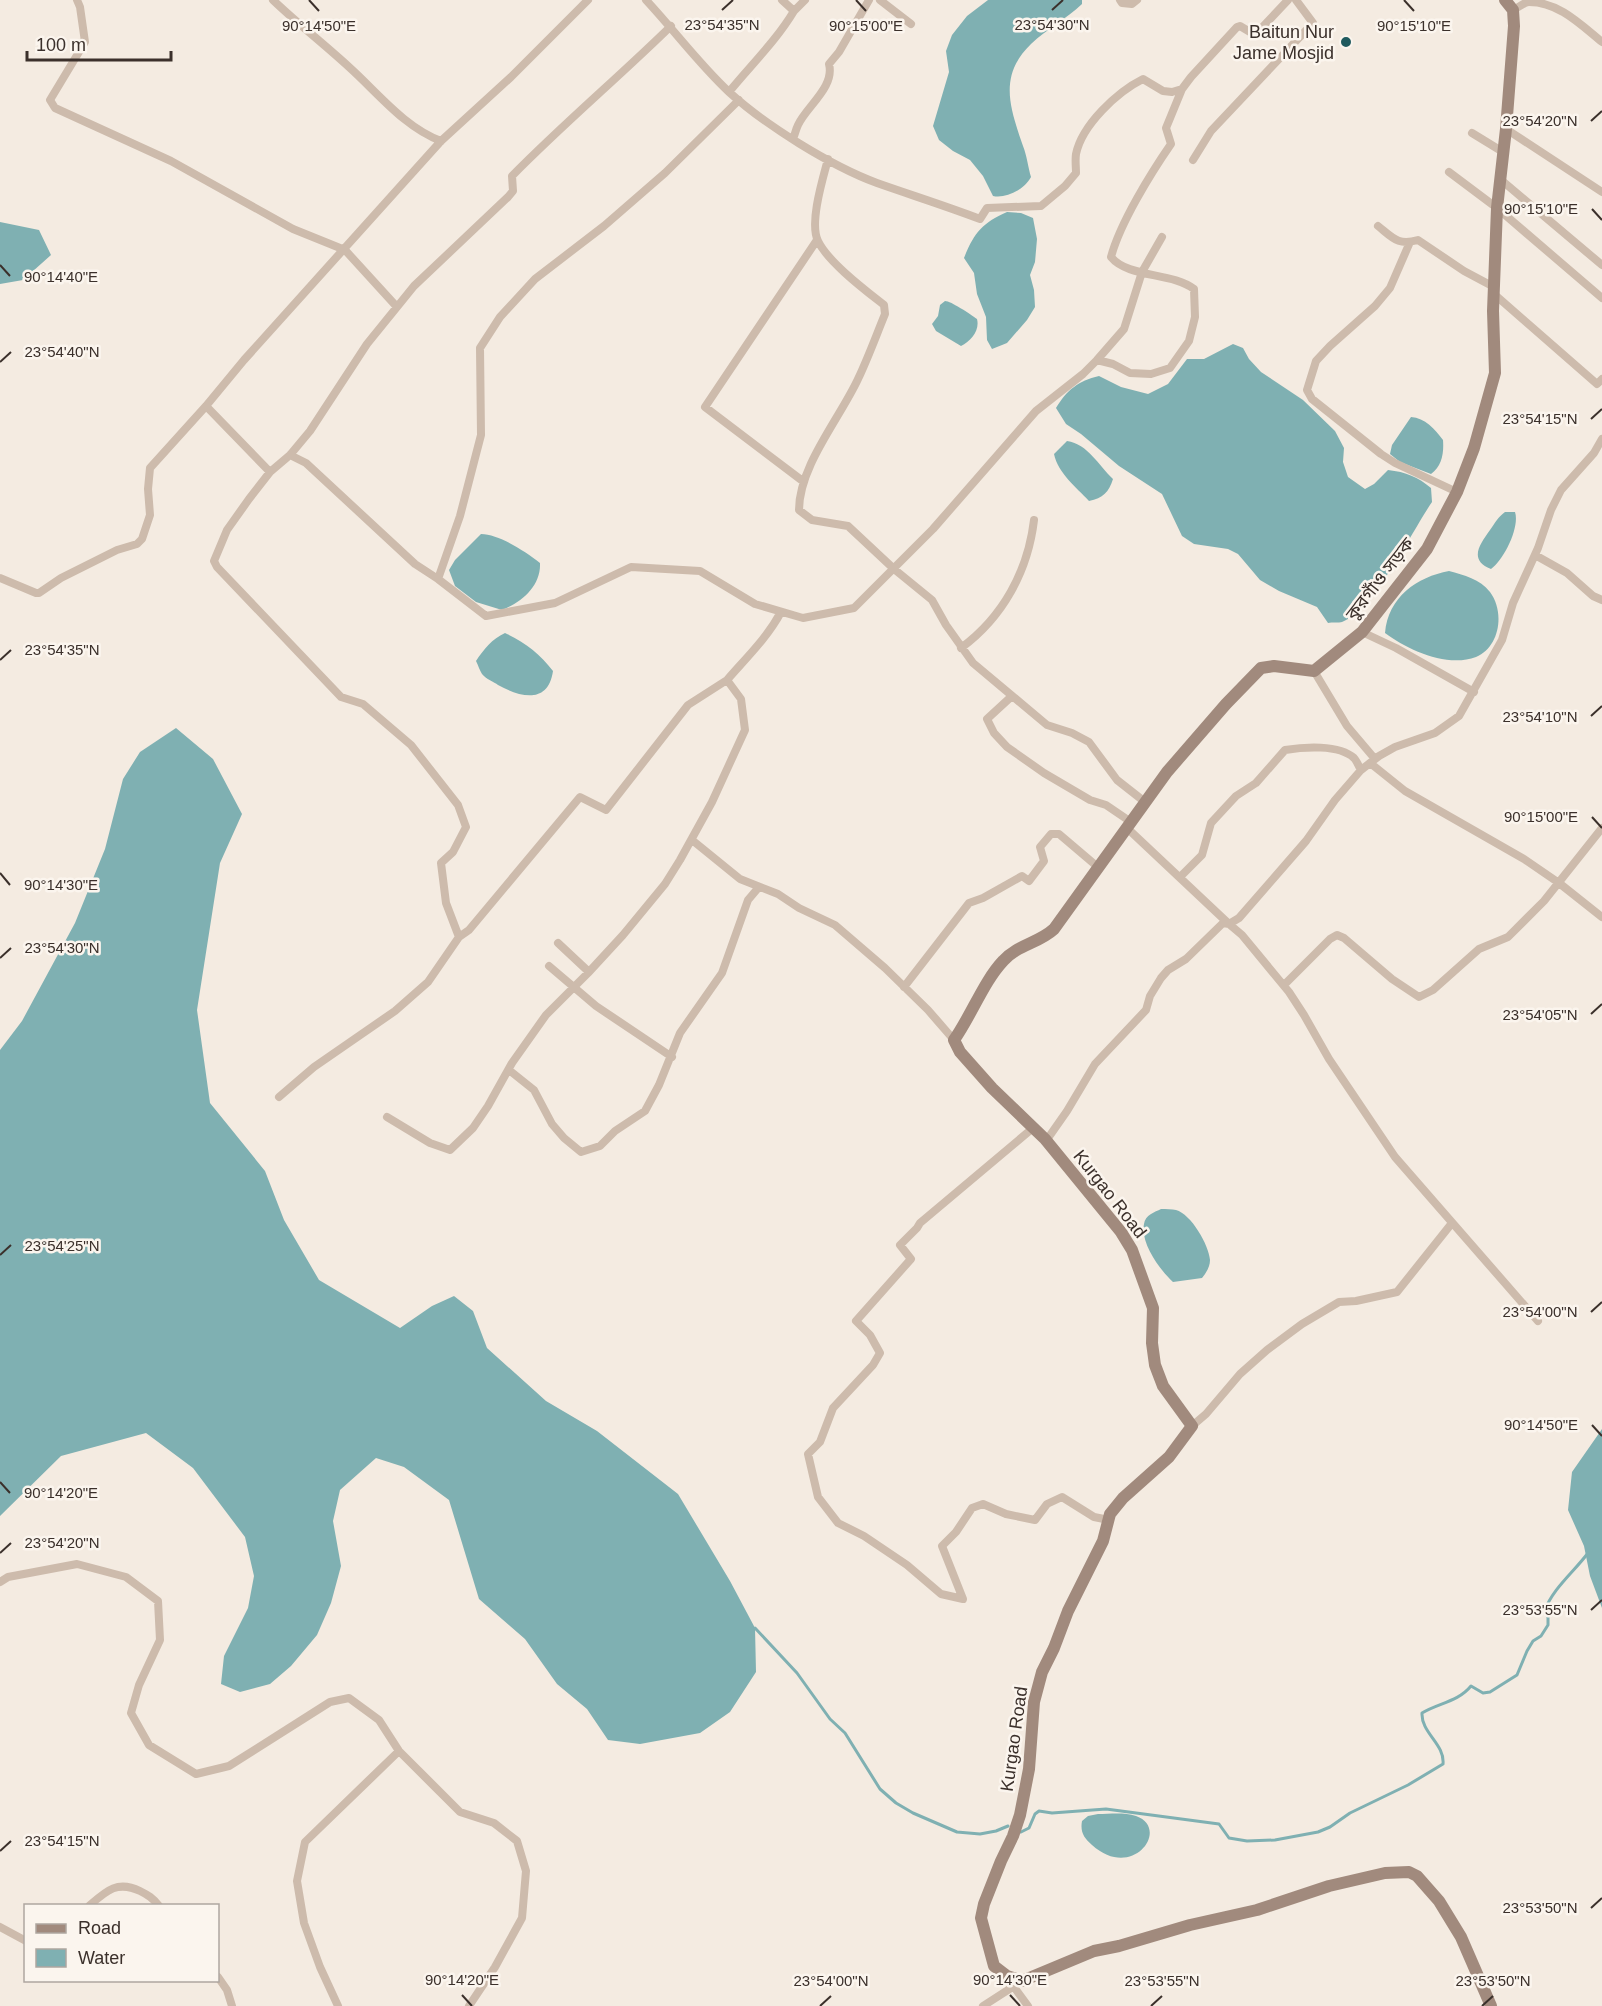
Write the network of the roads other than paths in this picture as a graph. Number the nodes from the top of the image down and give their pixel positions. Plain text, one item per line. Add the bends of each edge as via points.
1 (77, 0) edge
2 (273, 0) edge
3 (588, 0) edge
4 (646, 0) edge
5 (782, 0) edge
6 (805, 0) edge
7 (869, 0) edge
8 (880, 0) edge
9 (1119, 0) edge
10 (1137, 0) edge
11 (1288, 0) edge
12 (1296, 0) edge
13 (1505, 0) edge
14 (1513, 10) junction
15 (794, 11) junction
16 (911, 24) dead end
17 (671, 26) junction
18 (1602, 42) edge
19 (1182, 89) junction
20 (729, 92) junction
21 (739, 100) junction
22 (1506, 129) junction
23 (1472, 133) dead end
24 (793, 139) junction
25 (441, 141) junction
26 (1503, 152) junction
27 (828, 159) junction
28 (1193, 160) dead end
29 (1449, 172) dead end
30 (1500, 179) junction
31 (1602, 192) edge
32 (1497, 208) junction
33 (1378, 226) dead end
34 (1161, 237) dead end
35 (817, 240) junction
36 (1410, 242) junction
37 (345, 250) junction
38 (1602, 265) edge
39 (1142, 272) junction
40 (1494, 290) junction
41 (1602, 298) edge
42 (397, 307) junction
43 (1097, 360) junction
44 (1602, 379) edge
45 (206, 406) junction
46 (1602, 439) edge
47 (290, 455) junction
48 (270, 472) junction
49 (804, 482) junction
50 (1457, 492) junction
51 (1034, 520) dead end
52 (1535, 555) junction
53 (894, 569) junction
54 (0, 578) edge
55 (438, 579) junction
56 (1602, 600) edge
57 (781, 612) junction
58 (1362, 632) junction
59 (961, 648) junction
60 (1314, 671) junction
61 (727, 680) junction
62 (1474, 692) junction
63 (1012, 696) junction
64 (1373, 761) junction
65 (1361, 770) junction
66 (1145, 802) junction
67 (1129, 825) junction
68 (1602, 828) edge
69 (692, 840) junction
70 (1099, 868) junction
71 (1180, 877) junction
72 (1559, 883) junction
73 (759, 887) junction
74 (1602, 917) edge
75 (1229, 924) junction
76 (459, 937) junction
77 (558, 942) dead end
78 (549, 966) dead end
79 (589, 972) junction
80 (1284, 985) junction
81 (575, 986) junction
82 (904, 987) junction
83 (954, 1040) junction
84 (672, 1057) junction
85 (508, 1070) junction
86 (279, 1096) dead end
87 (387, 1117) dead end
88 (1033, 1128) junction
89 (1046, 1141) junction
90 (1452, 1223) junction
91 (1538, 1321) dead end
92 (1192, 1426) junction
93 (1109, 1520) junction
94 (0, 1582) edge
95 (399, 1751) junction
96 (90, 1904) edge
97 (158, 1904) edge
98 (0, 1927) edge
99 (24, 1940) edge
100 (219, 1978) edge
101 (1018, 1984) junction
102 (232, 2006) edge
103 (338, 2006) edge
104 (469, 2006) edge
105 (983, 2006) edge
106 (1028, 2006) edge
107 (1491, 2006) edge

1 - 37 street via 85,42 50,100 56,108 171,160 293,229
2 - 25 street via 410,126
3 - 25 street
4 - 17 street
5 - 15 street
6 - 15 street
7 - 24 street via 829,64 831,71 824,89 799,123
8 - 16 street
9 - 10 street via 1132,4
11 - 19 street via 1255,34 1237,27
12 - 28 street via 1313,23 1211,130
13 - 14 street
14 - 18 street via 1527,2 1551,6 1572,17
14 - 22 street, কুরগাঁও সড়ক
15 - 20 street via 761,58
17 - 20 street
17 - 42 street via 520,167 512,176 513,191
19 - 27 street via 1163,91 1143,79 1130,86 1090,122 1076,155 1076,173 1065,186 1041,206 987,208 980,219 875,182
19 - 39 street via 1166,128 1171,144 1126,220 1111,256 1116,263
20 - 21 street
21 - 24 street
21 - 55 street via 665,173 535,279 500,317 480,348 480,435 463,507
22 - 26 street, কুরগাঁও সড়ক
22 - 31 street
23 - 26 street
24 - 27 street
25 - 37 street
26 - 30 street, কুরগাঁও সড়ক
27 - 35 street via 815,225
29 - 32 street
30 - 32 street, কুরগাঁও সড়ক
30 - 38 street
32 - 40 street, কুরগাঁও সড়ক
32 - 41 street
33 - 36 street via 1397,242
34 - 39 street
35 - 49 street via 831,259 884,305 885,314 858,380
35 - 49 street via 705,407
36 - 40 street via 1418,240
36 - 50 street via 1390,288 1316,361 1307,390 1312,399 1381,454
37 - 42 street
37 - 45 street
39 - 43 street via 1124,329
39 - 43 street via 1184,282 1194,289 1195,317 1189,341 1170,368 1151,374 1130,373
40 - 44 street via 1597,384
40 - 50 street, কুরগাঁও সড়ক via 1495,373
42 - 47 street
43 - 53 street via 1036,411
45 - 48 street
45 - 54 street via 150,468 150,515 137,544 117,550 39,593
46 - 52 street via 1561,490
47 - 48 street
47 - 55 street via 306,463 415,564
48 - 76 street via 227,530 214,561 341,697 363,704 411,745 458,805 466,827 453,852 441,863 446,903
49 - 53 street via 799,510 812,520 848,526
50 - 58 street, কুরগাঁও সড়ক via 1428,549
51 - 59 street via 1027,561 1005,603 991,623
52 - 56 street
52 - 62 street via 1513,603 1502,640
53 - 57 street via 854,608 803,618
53 - 59 street via 932,600
55 - 57 street via 486,616 555,603 631,567 700,571 754,604
57 - 61 street via 762,641
58 - 60 street, কুরগাঁও সড়ক
58 - 62 street
59 - 63 street
60 - 64 street
60 - 66 street via 1261,668 1167,772
61 - 69 street via 741,699 746,730
61 - 76 street via 688,705 606,810 580,797
62 - 64 street via 1449,725 1395,747
63 - 66 street via 1047,724 1089,742 1117,780
63 - 67 street via 987,719 994,733 1044,773 1106,805
64 - 65 street
64 - 72 street via 1405,791
65 - 71 street via 1353,758 1337,750 1285,750 1256,783 1236,796 1211,823 1202,855
65 - 75 street via 1256,900
66 - 67 street
67 - 70 street
67 - 71 street
68 - 72 street
69 - 73 street via 740,879
69 - 79 street via 665,884
70 - 82 street via 1059,834 1051,834 1040,847 1044,861 1029,881 1022,876 969,903
70 - 83 street via 1054,929 1003,961
71 - 75 street
72 - 74 street
72 - 80 street via 1508,937 1479,949 1433,990 1419,997 1337,935
73 - 82 street via 835,925
73 - 84 street via 748,900 722,973 680,1033
75 - 80 street
75 - 89 street via 1223,922 1161,978 1146,1010 1095,1064
76 - 86 street via 428,982 396,1011
77 - 79 street
78 - 81 street
79 - 81 street
80 - 90 street via 1395,1157
81 - 84 street via 596,1006
81 - 85 street via 546,1015
82 - 83 street
83 - 88 street, Kurgao Road via 960,1052
84 - 85 street via 645,1111 600,1146 581,1152 552,1125 534,1090
85 - 87 street via 473,1128 450,1150 430,1143
88 - 89 street, Kurgao Road
88 - 93 street via 920,1223 900,1245 911,1259 856,1321 880,1353 833,1407 820,1443 808,1454 818,1497 838,1523 907,1565 941,1594 963,1599 942,1546 972,1508 983,1504 1035,1520 1047,1504 1062,1497 1094,1517
89 - 92 street, Kurgao Road via 1113,1221 1132,1250 1153,1308 1155,1365 1163,1386
90 - 91 street
90 - 92 street via 1397,1292 1339,1302 1302,1324 1240,1374
92 - 93 street, Kurgao Road via 1169,1457 1123,1498
93 - 101 street, Kurgao Road via 1042,1672 1034,1702 1029,1769 1020,1815 981,1918 994,1966
94 - 95 street via 8,1577 76,1564 126,1577 158,1601 160,1640 131,1713 149,1745 196,1774 229,1766 330,1702 349,1698 379,1720
95 - 103 street via 305,1842 297,1881 304,1923
95 - 104 street via 460,1812 494,1823 517,1841 526,1871 522,1918
96 - 97 street via 115,1887 129,1886
98 - 99 street
100 - 102 street
101 - 105 street
101 - 106 street
101 - 107 street via 1094,1951 1257,1910 1329,1886 1385,1873 1409,1872 1422,1880 1439,1900 1461,1937

